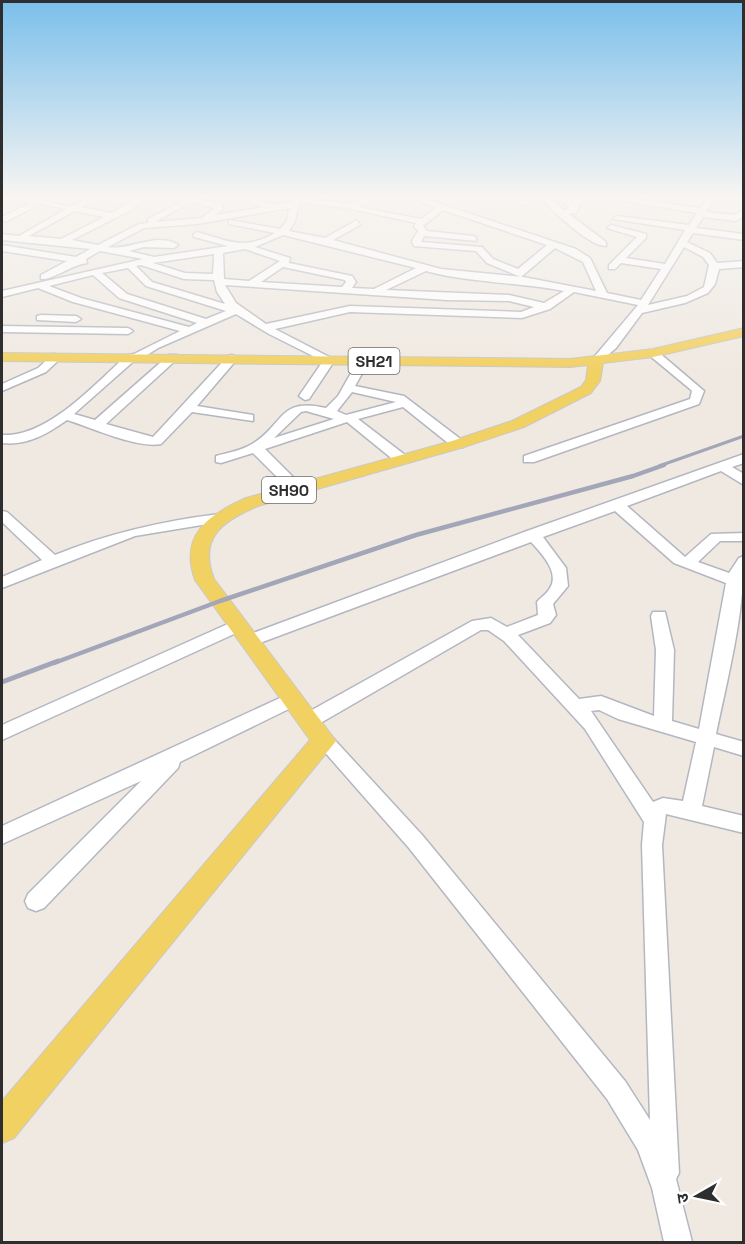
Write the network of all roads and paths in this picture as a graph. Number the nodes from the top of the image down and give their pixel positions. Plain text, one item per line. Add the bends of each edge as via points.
1 (48, 255) edge
2 (88, 255) edge
3 (134, 255) edge
4 (188, 255) edge
5 (219, 255) edge
6 (273, 255) edge
7 (378, 255) edge
8 (404, 255) edge
9 (486, 255) edge
10 (541, 255) edge
11 (578, 255) edge
12 (592, 255) edge
13 (624, 255) edge
14 (673, 255) edge
15 (706, 255) edge
16 (80, 260) junction
17 (157, 260) junction
18 (396, 260) junction
19 (587, 260) junction
20 (144, 262) junction
21 (282, 264) junction
22 (744, 264) edge
23 (131, 266) junction
24 (716, 266) junction
25 (665, 267) junction
26 (424, 268) junction
27 (116, 269) junction
28 (96, 273) junction
29 (519, 273) junction
30 (219, 280) junction
31 (535, 282) junction
32 (251, 284) junction
33 (39, 285) junction
34 (139, 286) junction
35 (346, 289) junction
36 (572, 289) junction
37 (377, 292) junction
38 (2, 294) edge
39 (63, 295) junction
40 (603, 295) junction
41 (546, 307) junction
42 (640, 307) junction
43 (47, 310) junction
44 (239, 311) junction
45 (221, 317) junction
46 (208, 323) junction
47 (266, 327) junction
48 (2, 329) edge
49 (34, 330) junction
50 (193, 331) junction
51 (744, 332) edge
52 (653, 353) junction
53 (57, 356) junction
54 (2, 357) edge
55 (134, 357) junction
56 (173, 357) junction
57 (232, 358) junction
58 (329, 360) junction
59 (363, 361) junction
60 (596, 362) junction
61 (2, 388) edge
62 (348, 388) junction
63 (305, 396) dead end
64 (406, 403) junction
65 (189, 408) junction
66 (328, 412) junction
67 (65, 415) junction
68 (249, 418) dead end
69 (347, 419) junction
70 (97, 425) junction
71 (2, 440) edge
72 (458, 444) junction
73 (256, 448) junction
74 (744, 458) edge
75 (220, 459) dead end
76 (400, 459) junction
77 (529, 459) dead end
78 (722, 466) junction
79 (744, 481) edge
80 (296, 488) junction
81 (615, 504) junction
82 (2, 515) edge
83 (220, 518) junction
84 (532, 534) junction
85 (744, 537) edge
86 (52, 561) junction
87 (686, 564) junction
88 (739, 574) edge
89 (2, 583) edge
90 (660, 616) dead end
91 (239, 625) junction
92 (506, 634) junction
93 (251, 640) junction
94 (293, 699) junction
95 (575, 706) junction
96 (663, 726) junction
97 (317, 730) junction
98 (2, 733) edge
99 (706, 736) junction
100 (744, 749) edge
101 (180, 754) junction
102 (691, 811) junction
103 (653, 818) junction
104 (744, 825) edge
105 (2, 835) edge
106 (36, 902) dead end
107 (2, 1126) edge
108 (666, 1188) junction
109 (678, 1242) edge

1 - 16 street
2 - 16 street
3 - 17 street
4 - 17 street
5 - 30 street
6 - 21 street via 286,259
7 - 18 street
8 - 18 street
9 - 29 street via 490,261
10 - 29 street
11 - 19 street
12 - 19 street
13 - 25 street via 616,263
14 - 25 street
15 - 24 street
16 - 27 street
16 - 38 street
17 - 20 street
18 - 26 street
19 - 40 street
20 - 23 street
20 - 30 street via 184,276
21 - 32 street
21 - 35 street via 349,278
22 - 24 street
23 - 27 street
23 - 34 street
24 - 42 street via 705,291
25 - 42 street
26 - 31 street
26 - 37 street via 404,279 389,281
27 - 28 street
28 - 33 street
28 - 46 street via 128,298
29 - 31 street
30 - 32 street
30 - 44 street via 225,297
31 - 36 street
32 - 35 street
33 - 38 street
33 - 39 street
34 - 44 street
34 - 45 street
35 - 37 street
36 - 40 street
36 - 41 street
37 - 41 street via 509,298
39 - 43 street
39 - 50 street
40 - 42 street
41 - 47 street via 515,316 344,310
42 - 60 street
43 - 49 street
43 - 49 street via 124,326
44 - 45 street
44 - 47 street
45 - 46 street
46 - 50 street
47 - 58 street
48 - 49 street
50 - 55 street
51 - 52 main road, SH21
52 - 60 main road, SH21
52 - 77 street via 694,386 698,391 695,402
53 - 54 main road, SH21
53 - 55 main road, SH21
53 - 61 street via 42,370
55 - 56 main road, SH21
55 - 67 street
56 - 57 main road, SH21
56 - 70 street
57 - 58 main road, SH21
57 - 65 street
58 - 59 main road, SH21
58 - 63 street
59 - 60 main road, SH21
59 - 62 street
60 - 72 main road, SH90 via 593,381 574,398 518,424
62 - 64 street
62 - 66 street
64 - 69 street
64 - 72 street
65 - 68 street
65 - 70 street via 164,435 151,442
66 - 69 street
66 - 73 street via 297,409
67 - 70 street
67 - 71 street via 22,440
69 - 73 street
69 - 76 street
72 - 76 main road, SH90
73 - 75 street
73 - 80 street
74 - 78 street
76 - 80 main road, SH90
78 - 79 street
78 - 81 street
80 - 83 main road, SH90 via 252,501
81 - 84 street
81 - 87 street
82 - 86 street
83 - 86 street via 130,533
83 - 91 main road, SH90 via 201,540 198,566
84 - 92 street via 558,565 559,590 545,602 548,615 544,619
84 - 93 street
85 - 87 street via 716,537
86 - 89 street
87 - 88 street
88 - 99 street
90 - 96 street via 665,650
91 - 93 main road, SH90
91 - 98 street
92 - 95 street
92 - 97 street via 491,624 478,625
93 - 94 main road, SH90
94 - 97 main road, SH90
94 - 101 street
95 - 96 street via 601,703
95 - 103 street via 611,750
96 - 99 street
97 - 107 main road
97 - 108 street via 416,842 616,1090 648,1142
99 - 100 street
99 - 102 street
101 - 105 street
101 - 106 street
102 - 103 street via 663,806
102 - 104 street
103 - 108 street
108 - 109 street

